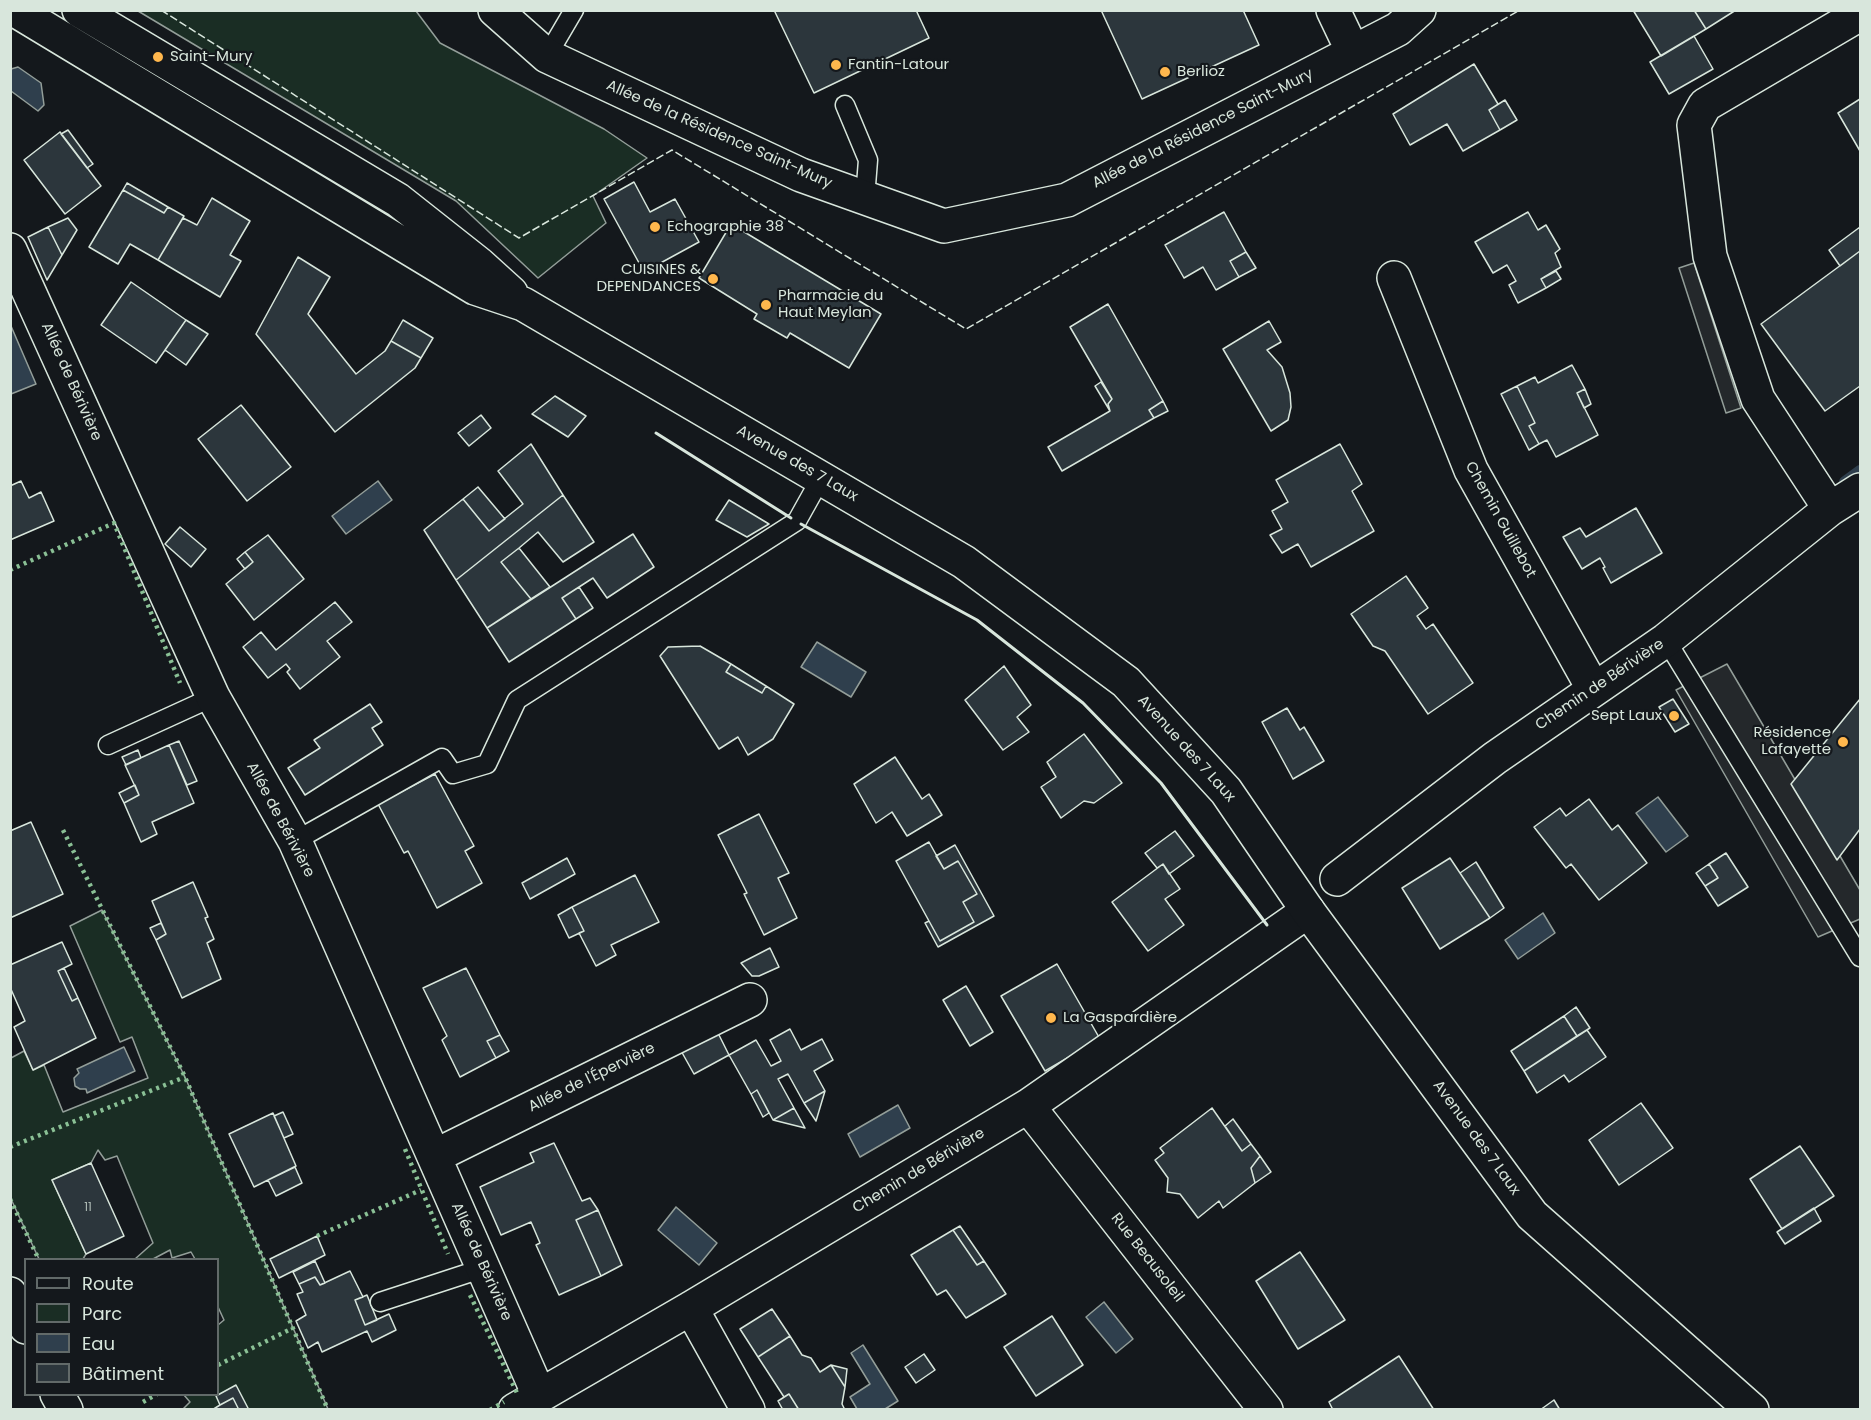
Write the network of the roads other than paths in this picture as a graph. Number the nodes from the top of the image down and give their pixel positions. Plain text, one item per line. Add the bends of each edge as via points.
1 (15, 10) edge
2 (79, 10) edge
3 (495, 10) edge
4 (574, 10) edge
5 (1334, 10) edge
6 (1419, 10) edge
7 (1860, 14) edge
8 (1353, 52) junction
9 (547, 56) junction
10 (845, 105) dead end
11 (865, 198) junction
12 (10, 250) edge
13 (1394, 278) dead end
14 (523, 304) junction
15 (821, 478) junction
16 (1860, 490) edge
17 (1830, 509) junction
18 (1666, 640) junction
19 (1593, 688) junction
20 (213, 697) junction
21 (108, 745) dead end
22 (295, 841) junction
23 (1337, 879) dead end
24 (1308, 911) junction
25 (1860, 957) edge
26 (750, 1000) dead end
27 (1028, 1106) junction
28 (435, 1156) junction
29 (484, 1268) junction
30 (10, 1294) edge
31 (380, 1302) dead end
32 (691, 1308) junction
33 (24, 1323) edge
34 (58, 1396) edge
35 (527, 1402) edge
36 (66, 1410) edge
37 (748, 1410) edge
38 (1266, 1410) edge
39 (1752, 1410) edge

1 - 14 street via 476,288
2 - 14 street via 398,200
3 - 9 street, Allée de la Résidence Saint-Mury
4 - 9 lane
5 - 8 street
6 - 8 street, Allée de la Résidence Saint-Mury via 1398,29
7 - 17 street via 1705,105 1694,125 1710,256 1758,399
8 - 11 street, Allée de la Résidence Saint-Mury via 1067,200 944,226
9 - 11 street, Allée de la Résidence Saint-Mury via 801,175
10 - 11 lane via 868,160
12 - 20 street, Allée de Bérivière
13 - 19 street, Chemin Guillebot via 1471,470
14 - 15 street, Avenue des 7 Laux
15 - 22 lane via 797,521 517,700 487,764 453,774 442,758
15 - 24 street, Avenue des 7 Laux via 964,562 1126,682 1226,791
16 - 17 street, Chemin de Bérivière
17 - 18 street, Chemin de Bérivière
18 - 19 street, Chemin de Bérivière
18 - 25 lane
19 - 23 street, Chemin de Bérivière
20 - 21 lane
20 - 22 street, Allée de Bérivière
22 - 28 street, Allée de Bérivière
24 - 27 street, Chemin de Bérivière
24 - 39 street, Avenue des 7 Laux via 1532,1215
26 - 28 street, Allée de l'Épervière
27 - 32 street, Chemin de Bérivière
27 - 38 street, Rue Beausoleil
28 - 29 street, Allée de Bérivière
29 - 31 lane
29 - 35 street, Allée de Bérivière
30 - 33 street
32 - 35 street, Chemin de Bérivière
32 - 37 street
34 - 36 street

